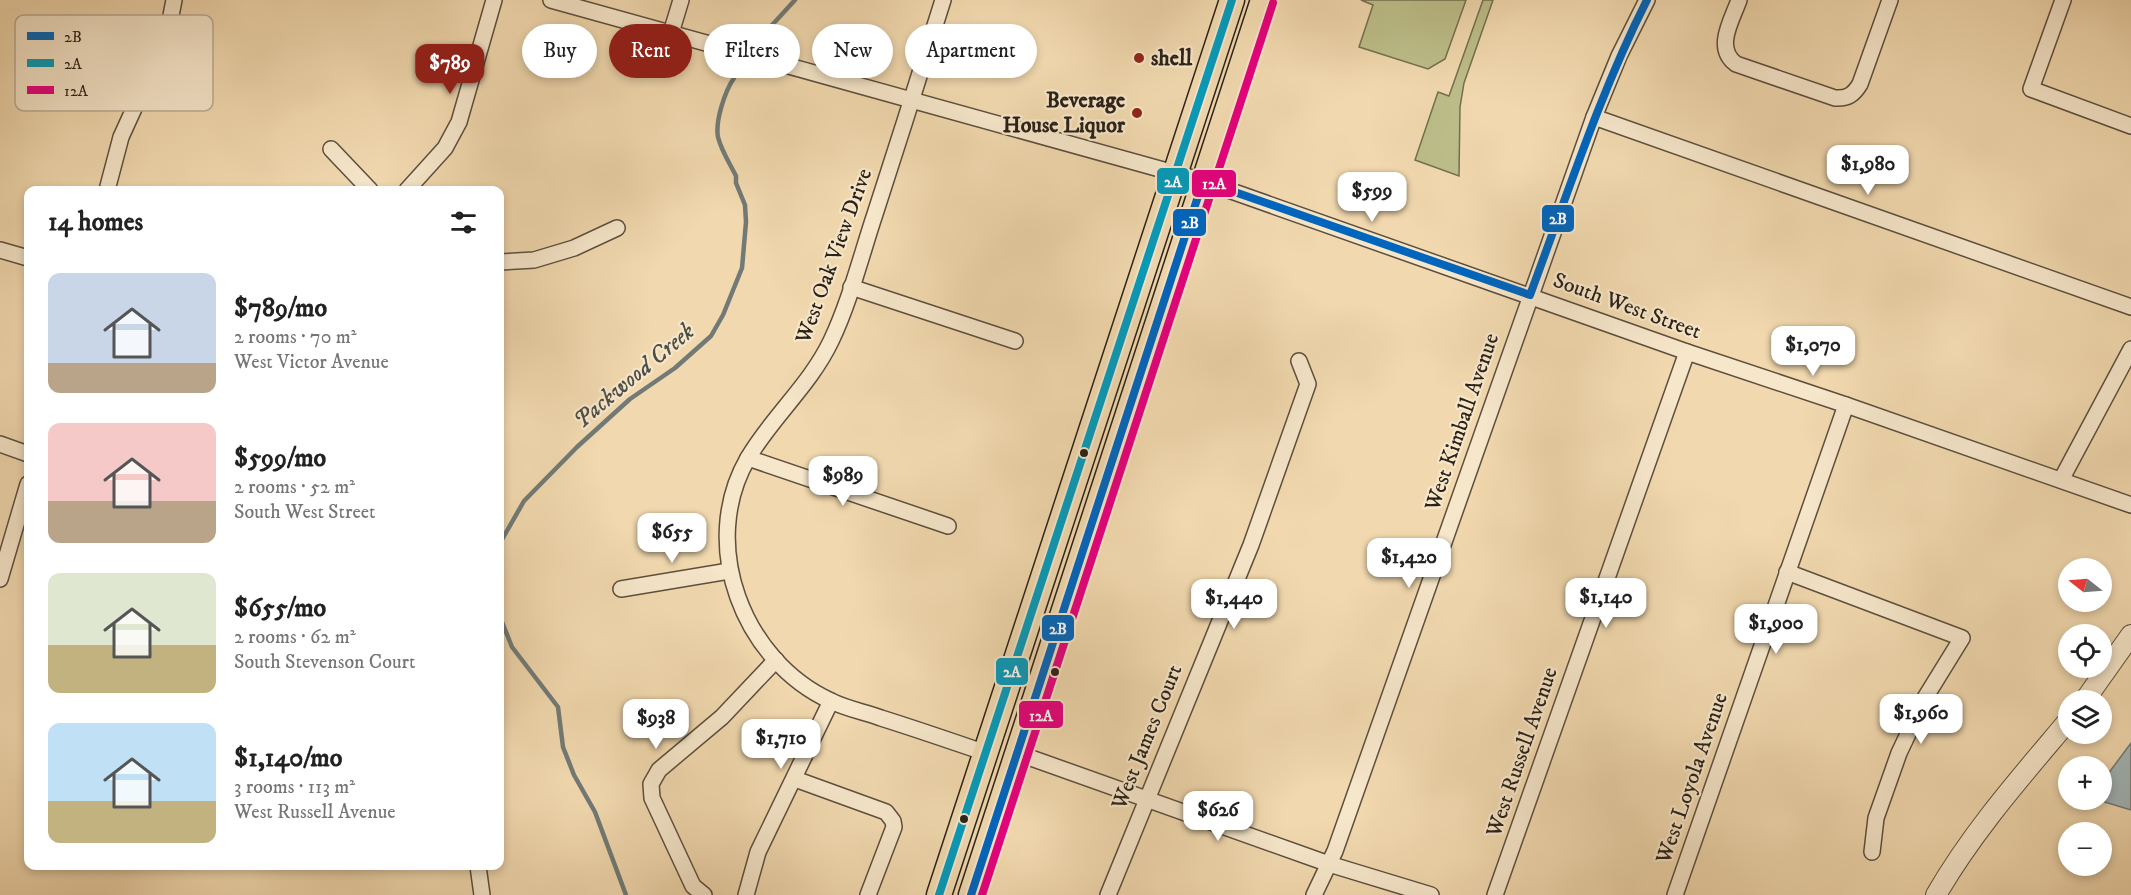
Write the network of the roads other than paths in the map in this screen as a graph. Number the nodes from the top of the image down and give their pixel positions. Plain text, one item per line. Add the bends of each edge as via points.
1 (174, 0) edge
2 (494, 0) edge
3 (551, 0) edge
4 (681, 0) edge
5 (944, 0) edge
6 (1232, 0) edge
7 (1263, 0) edge
8 (1647, 0) edge
9 (1739, 0) edge
10 (1890, 0) edge
11 (2062, 0) edge
12 (171, 15) edge
13 (638, 24) edge
14 (674, 24) edge
15 (692, 39) edge
16 (911, 100) junction
17 (133, 111) edge
18 (1594, 117) junction
19 (2131, 126) edge
20 (331, 149) dead end
21 (1176, 172) junction
22 (1203, 181) junction
23 (108, 186) edge
24 (366, 186) edge
25 (411, 186) edge
26 (617, 228) dead end
27 (0, 250) edge
28 (24, 257) edge
29 (504, 262) edge
30 (851, 287) junction
31 (1530, 295) junction
32 (2131, 307) edge
33 (1015, 341) dead end
34 (2131, 349) edge
35 (1687, 352) junction
36 (1299, 361) dead end
37 (1846, 405) junction
38 (0, 444) edge
39 (24, 453) edge
40 (748, 458) junction
41 (2061, 480) junction
42 (24, 498) edge
43 (2131, 505) edge
44 (948, 526) dead end
45 (729, 571) junction
46 (1788, 573) junction
47 (0, 579) edge
48 (1040, 585) junction
49 (621, 588) dead end
50 (2131, 634) edge
51 (776, 660) junction
52 (2092, 690) edge
53 (831, 701) junction
54 (2058, 733) edge
55 (986, 753) junction
56 (1017, 753) junction
57 (795, 779) junction
58 (1146, 799) junction
59 (1872, 852) dead end
60 (1329, 864) junction
61 (479, 870) edge
62 (482, 895) edge
63 (704, 895) edge
64 (746, 895) edge
65 (868, 895) edge
66 (939, 895) edge
67 (971, 895) edge
68 (1108, 895) edge
69 (1314, 895) edge
70 (1431, 895) edge
71 (1495, 895) edge
72 (1675, 895) edge
73 (1936, 895) edge

1 - 12 street
2 - 25 street via 459,122 445,148
3 - 13 street, South West Street
4 - 14 street
5 - 16 street, West Oak View Drive
6 - 21 main road
7 - 22 main road
8 - 18 street, West Kimball Avenue
9 - 10 street via 1726,38 1726,54 1731,60 1842,99 1860,84
11 - 19 street via 2031,89
15 - 16 street, South West Street
16 - 21 street, South West Street
16 - 30 street, West Oak View Drive
17 - 23 street via 121,137
18 - 31 street, West Kimball Avenue
18 - 32 street
20 - 24 street
21 - 22 street, South West Street
21 - 48 main road
22 - 31 street, South West Street
22 - 56 main road
26 - 29 street via 574,248 534,260
27 - 28 street
30 - 33 street
30 - 40 street, West Oak View Drive via 831,341 809,379
31 - 35 street, South West Street
31 - 60 street, West Kimball Avenue
34 - 41 street
35 - 37 street, South West Street
35 - 71 street, West Russell Avenue
36 - 58 street, West James Court via 1308,384 1251,545
37 - 41 street, South West Street
37 - 46 street, West Loyola Avenue
38 - 39 street
40 - 44 street
40 - 45 street, West Oak View Drive via 730,510
41 - 43 street, South West Street
42 - 47 street
45 - 49 street
45 - 51 street, West Oak View Drive via 744,614
46 - 59 street via 1962,638 1925,698 1899,753 1876,818
46 - 72 street, West Loyola Avenue
48 - 55 main road
48 - 56 main road via 1041,630 1009,736
50 - 52 street
51 - 53 street, West Oak View Drive via 801,683
51 - 63 street via 722,717 658,770 651,784 652,798 688,876
53 - 55 street, West Oak View Drive
53 - 57 street
54 - 73 street via 1992,812
55 - 66 main road
56 - 58 street
56 - 67 main road
57 - 64 street via 759,852
57 - 65 street via 886,812 893,821
58 - 60 street
58 - 68 street, West James Court
60 - 69 street, West Kimball Avenue
60 - 70 street
61 - 62 street

